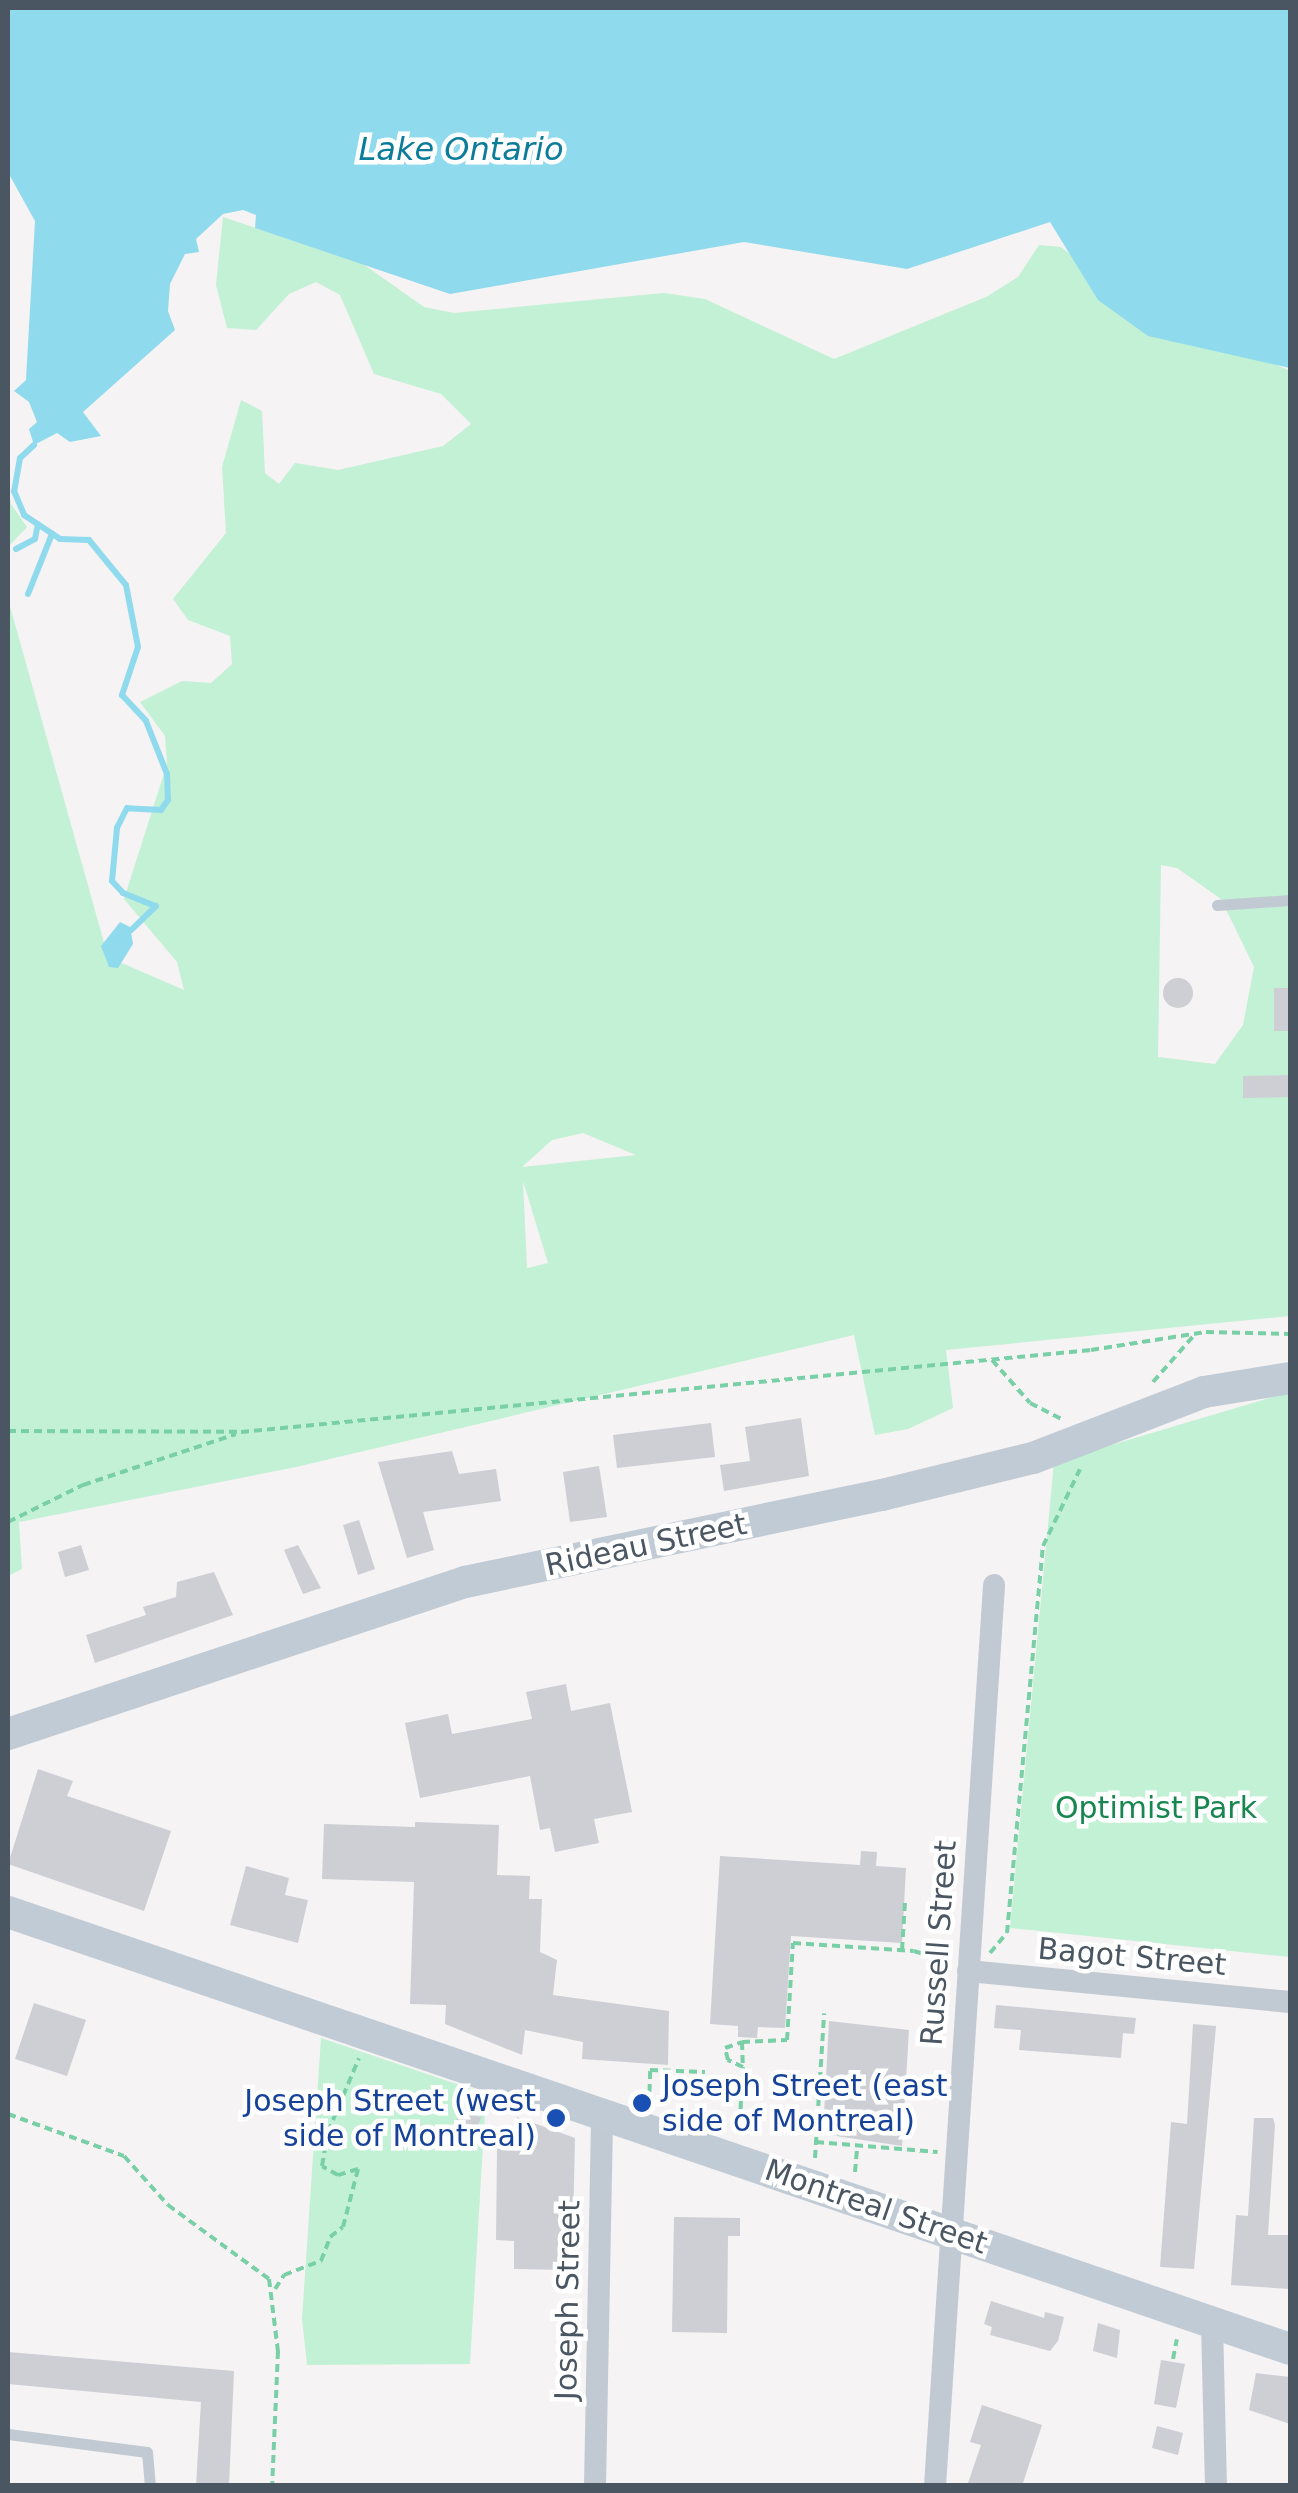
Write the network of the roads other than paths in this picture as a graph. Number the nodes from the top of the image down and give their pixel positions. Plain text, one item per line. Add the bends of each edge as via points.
1 (1290, 900) edge
2 (1217, 905) dead end
3 (1290, 1378) edge
4 (994, 1585) dead end
5 (8, 1734) edge
6 (8, 1912) edge
7 (968, 1969) junction
8 (1290, 2002) edge
9 (602, 2115) junction
10 (949, 2232) junction
11 (1212, 2324) junction
12 (1290, 2349) edge
13 (8, 2434) edge
14 (150, 2486) edge
15 (594, 2486) edge
16 (934, 2486) edge
17 (1216, 2486) edge

1 - 2 lane
3 - 5 main road, Rideau Street via 1204,1392 1033,1458 882,1496 465,1582
4 - 7 street, Russell Street
6 - 9 main road, Montreal Street
7 - 8 street, Bagot Street
7 - 10 street, Russell Street
9 - 10 main road, Montreal Street
9 - 15 street, Joseph Street
10 - 11 main road, Montreal Street
10 - 16 street, Russell Street
11 - 12 main road, Montreal Street
11 - 17 street
13 - 14 lane via 147,2452

